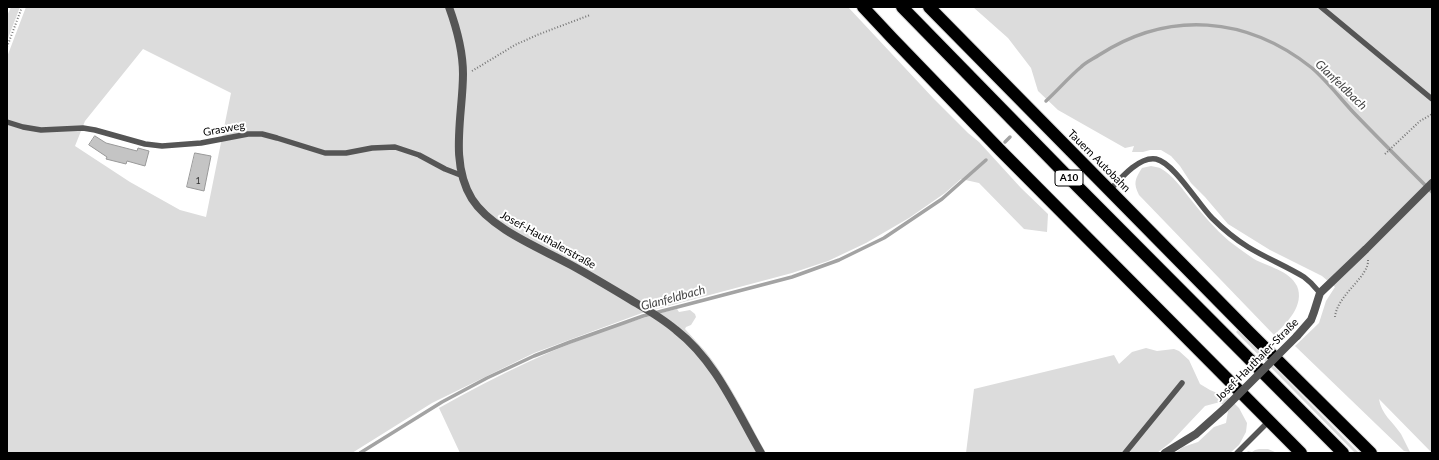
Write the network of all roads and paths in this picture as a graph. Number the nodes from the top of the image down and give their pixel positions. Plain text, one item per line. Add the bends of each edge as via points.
1 (22, 7) edge
2 (449, 7) edge
3 (863, 7) edge
4 (902, 7) edge
5 (929, 7) edge
6 (1321, 7) edge
7 (590, 15) dead end
8 (7, 47) edge
9 (463, 76) junction
10 (1432, 99) edge
11 (1432, 114) edge
12 (7, 122) edge
13 (1385, 154) dead end
14 (463, 176) junction
15 (1432, 183) edge
16 (1110, 191) junction
17 (1366, 249) junction
18 (1320, 293) junction
19 (1335, 317) dead end
20 (1182, 383) dead end
21 (1270, 421) junction
22 (761, 453) edge
23 (1126, 453) edge
24 (1165, 453) edge
25 (1237, 453) edge
26 (1302, 453) edge
27 (1343, 453) edge
28 (1371, 453) edge

1 - 8 path
2 - 9 street, Josef-Hauthalerstraße via 461,43
3 - 21 highway via 1000,150
4 - 27 highway, A10
5 - 16 highway, Tauern Autobahn / A10
6 - 10 lane
7 - 9 path via 515,45
9 - 14 street, Josef-Hauthalerstraße via 458,140
11 - 13 path via 1420,121
12 - 14 lane, Grasweg via 41,130 83,128 162,146 262,134 325,153 395,147 419,154
14 - 22 street, Josef-Hauthalerstraße via 471,198 483,214 518,237 583,271 644,308 686,338 707,361
15 - 17 street, Josef-Hauthaler-Straße
16 - 18 lane via 1146,159 1156,159 1165,163 1211,217 1235,239 1304,277
16 - 28 highway, Tauern Autobahn / A10
17 - 18 street, Josef-Hauthaler-Straße
17 - 19 path via 1368,264 1343,298
18 - 24 street, Josef-Hauthaler-Straße, bridge via 1311,320 1297,336 1196,434
20 - 23 lane
21 - 25 lane
21 - 26 highway

